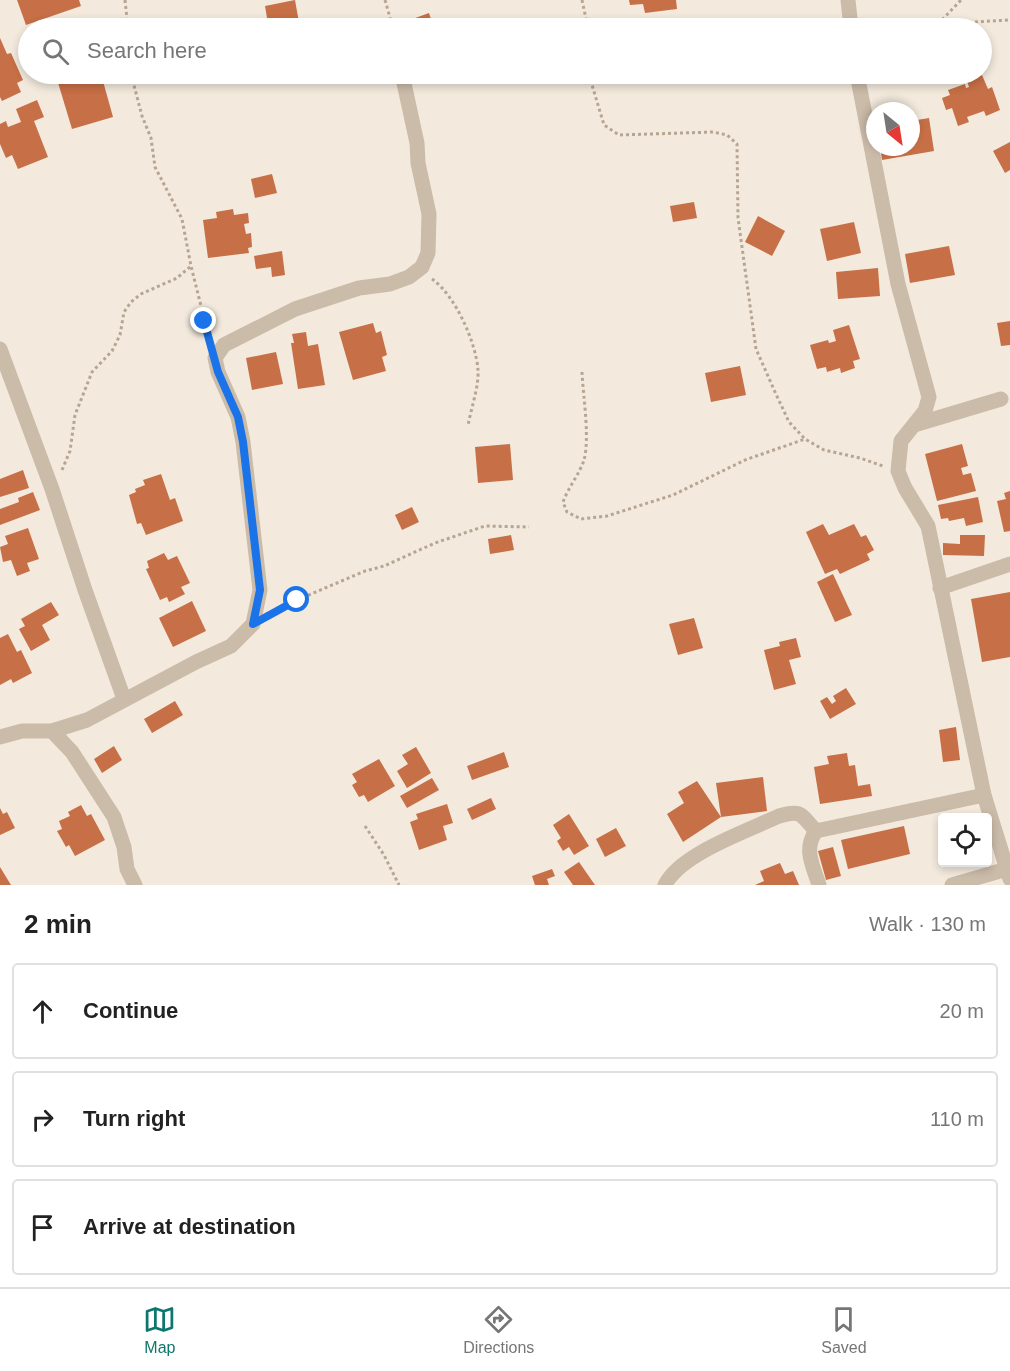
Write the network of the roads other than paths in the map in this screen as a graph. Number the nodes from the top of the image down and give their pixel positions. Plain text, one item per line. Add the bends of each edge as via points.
1 (848, 0) edge
2 (849, 18) edge
3 (404, 84) edge
4 (859, 84) edge
5 (0, 349) edge
6 (1001, 399) dead end
7 (914, 424) junction
8 (1010, 564) edge
9 (940, 588) junction
10 (124, 699) junction
11 (52, 731) junction
12 (0, 737) edge
13 (984, 795) junction
14 (816, 831) junction
15 (1008, 874) edge
16 (135, 885) edge
17 (665, 885) edge
18 (819, 885) edge
19 (952, 885) edge

1 - 2 street
3 - 10 street via 429,214 428,253 422,267 390,284 359,288 295,309 224,345 215,358 238,417 243,442 260,590 253,624 231,646
4 - 7 street via 898,284 929,398 925,411
5 - 10 street
6 - 7 street
7 - 9 street via 901,441 898,471 928,526
8 - 9 street
9 - 13 street
10 - 11 street via 87,720
11 - 12 street via 22,731
11 - 16 street via 72,752 114,817
13 - 14 street
13 - 15 street
14 - 17 street via 801,814 779,816 687,860
14 - 18 street via 808,849
15 - 19 street

